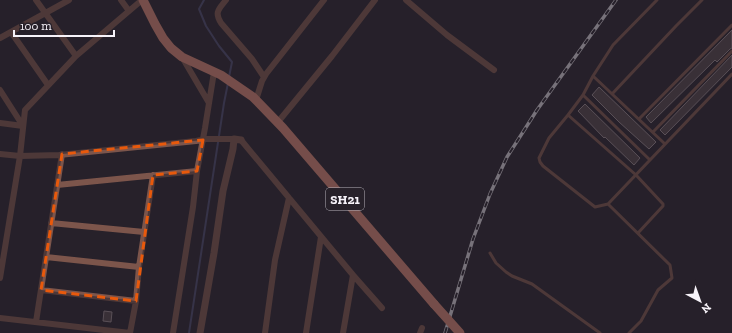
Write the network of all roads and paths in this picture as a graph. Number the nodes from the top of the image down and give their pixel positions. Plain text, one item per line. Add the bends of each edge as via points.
1 (36, 0) edge
2 (69, 0) edge
3 (121, 0) edge
4 (142, 0) edge
5 (226, 0) edge
6 (324, 0) edge
7 (375, 0) edge
8 (406, 0) edge
9 (657, 0) edge
10 (702, 0) edge
11 (129, 11) junction
12 (45, 13) junction
13 (732, 25) edge
14 (12, 32) junction
15 (0, 38) edge
16 (732, 51) edge
17 (76, 56) junction
18 (182, 57) junction
19 (494, 70) dead end
20 (217, 74) junction
21 (732, 74) edge
22 (593, 76) junction
23 (264, 77) junction
24 (48, 86) junction
25 (0, 90) edge
26 (612, 94) junction
27 (583, 95) junction
28 (254, 98) junction
29 (209, 102) junction
30 (568, 115) junction
31 (639, 119) junction
32 (278, 122) junction
33 (0, 123) edge
34 (23, 126) junction
35 (653, 132) junction
36 (204, 139) junction
37 (237, 139) junction
38 (665, 144) junction
39 (0, 154) edge
40 (62, 154) junction
41 (20, 156) junction
42 (650, 160) junction
43 (197, 171) junction
44 (636, 174) junction
45 (153, 175) junction
46 (57, 185) junction
47 (289, 198) junction
48 (608, 204) junction
49 (51, 223) junction
50 (144, 232) junction
51 (638, 233) junction
52 (321, 237) junction
53 (490, 253) dead end
54 (46, 257) junction
55 (139, 267) junction
56 (353, 275) junction
57 (0, 278) edge
58 (41, 290) junction
59 (136, 301) junction
60 (382, 308) dead end
61 (0, 318) edge
62 (36, 322) junction
63 (130, 333) edge
64 (173, 333) edge
65 (200, 333) edge
66 (265, 333) edge
67 (306, 333) edge
68 (343, 333) edge
69 (460, 333) edge
70 (600, 333) edge
71 (629, 333) edge

1 - 12 street
2 - 12 street
3 - 11 street
4 - 11 street
4 - 18 main road, SH21 via 163,38
5 - 23 street via 218,10 218,18
6 - 23 street
7 - 32 street
8 - 19 street
9 - 22 lane via 613,45
10 - 26 lane
11 - 17 street
12 - 14 street
12 - 17 street
13 - 31 lane
14 - 15 street
14 - 24 street
16 - 35 lane
17 - 24 street
18 - 20 main road, SH21
18 - 29 street
20 - 28 main road, SH21
20 - 29 street
21 - 38 lane
22 - 26 lane
22 - 27 lane
23 - 28 street
24 - 34 street via 25,110
25 - 34 street
26 - 31 lane
27 - 30 lane
27 - 42 lane
28 - 32 main road, SH21
29 - 36 street
30 - 44 lane
30 - 48 lane via 549,138 539,158 540,162 595,208
31 - 35 lane
32 - 69 main road, SH21, bridge
33 - 34 street
34 - 41 street
35 - 38 lane
36 - 37 street
36 - 40 street
36 - 43 street
37 - 47 street
37 - 65 street via 223,191
38 - 42 lane
39 - 41 street
40 - 41 street
40 - 46 street
41 - 57 street
42 - 44 lane
43 - 45 street
43 - 64 street
44 - 48 lane
44 - 51 lane via 663,204
45 - 46 street
45 - 50 street
46 - 49 street
47 - 52 street
47 - 66 street via 275,260
48 - 51 lane
49 - 50 street
49 - 54 street
50 - 55 street
51 - 71 lane via 670,266 672,278 658,290 641,321
52 - 56 street
52 - 67 street
53 - 70 lane via 506,272 532,284
54 - 55 street
54 - 58 street
55 - 59 street
56 - 60 street
56 - 68 street
58 - 59 street
58 - 62 street
59 - 63 street
61 - 62 street
62 - 63 street

